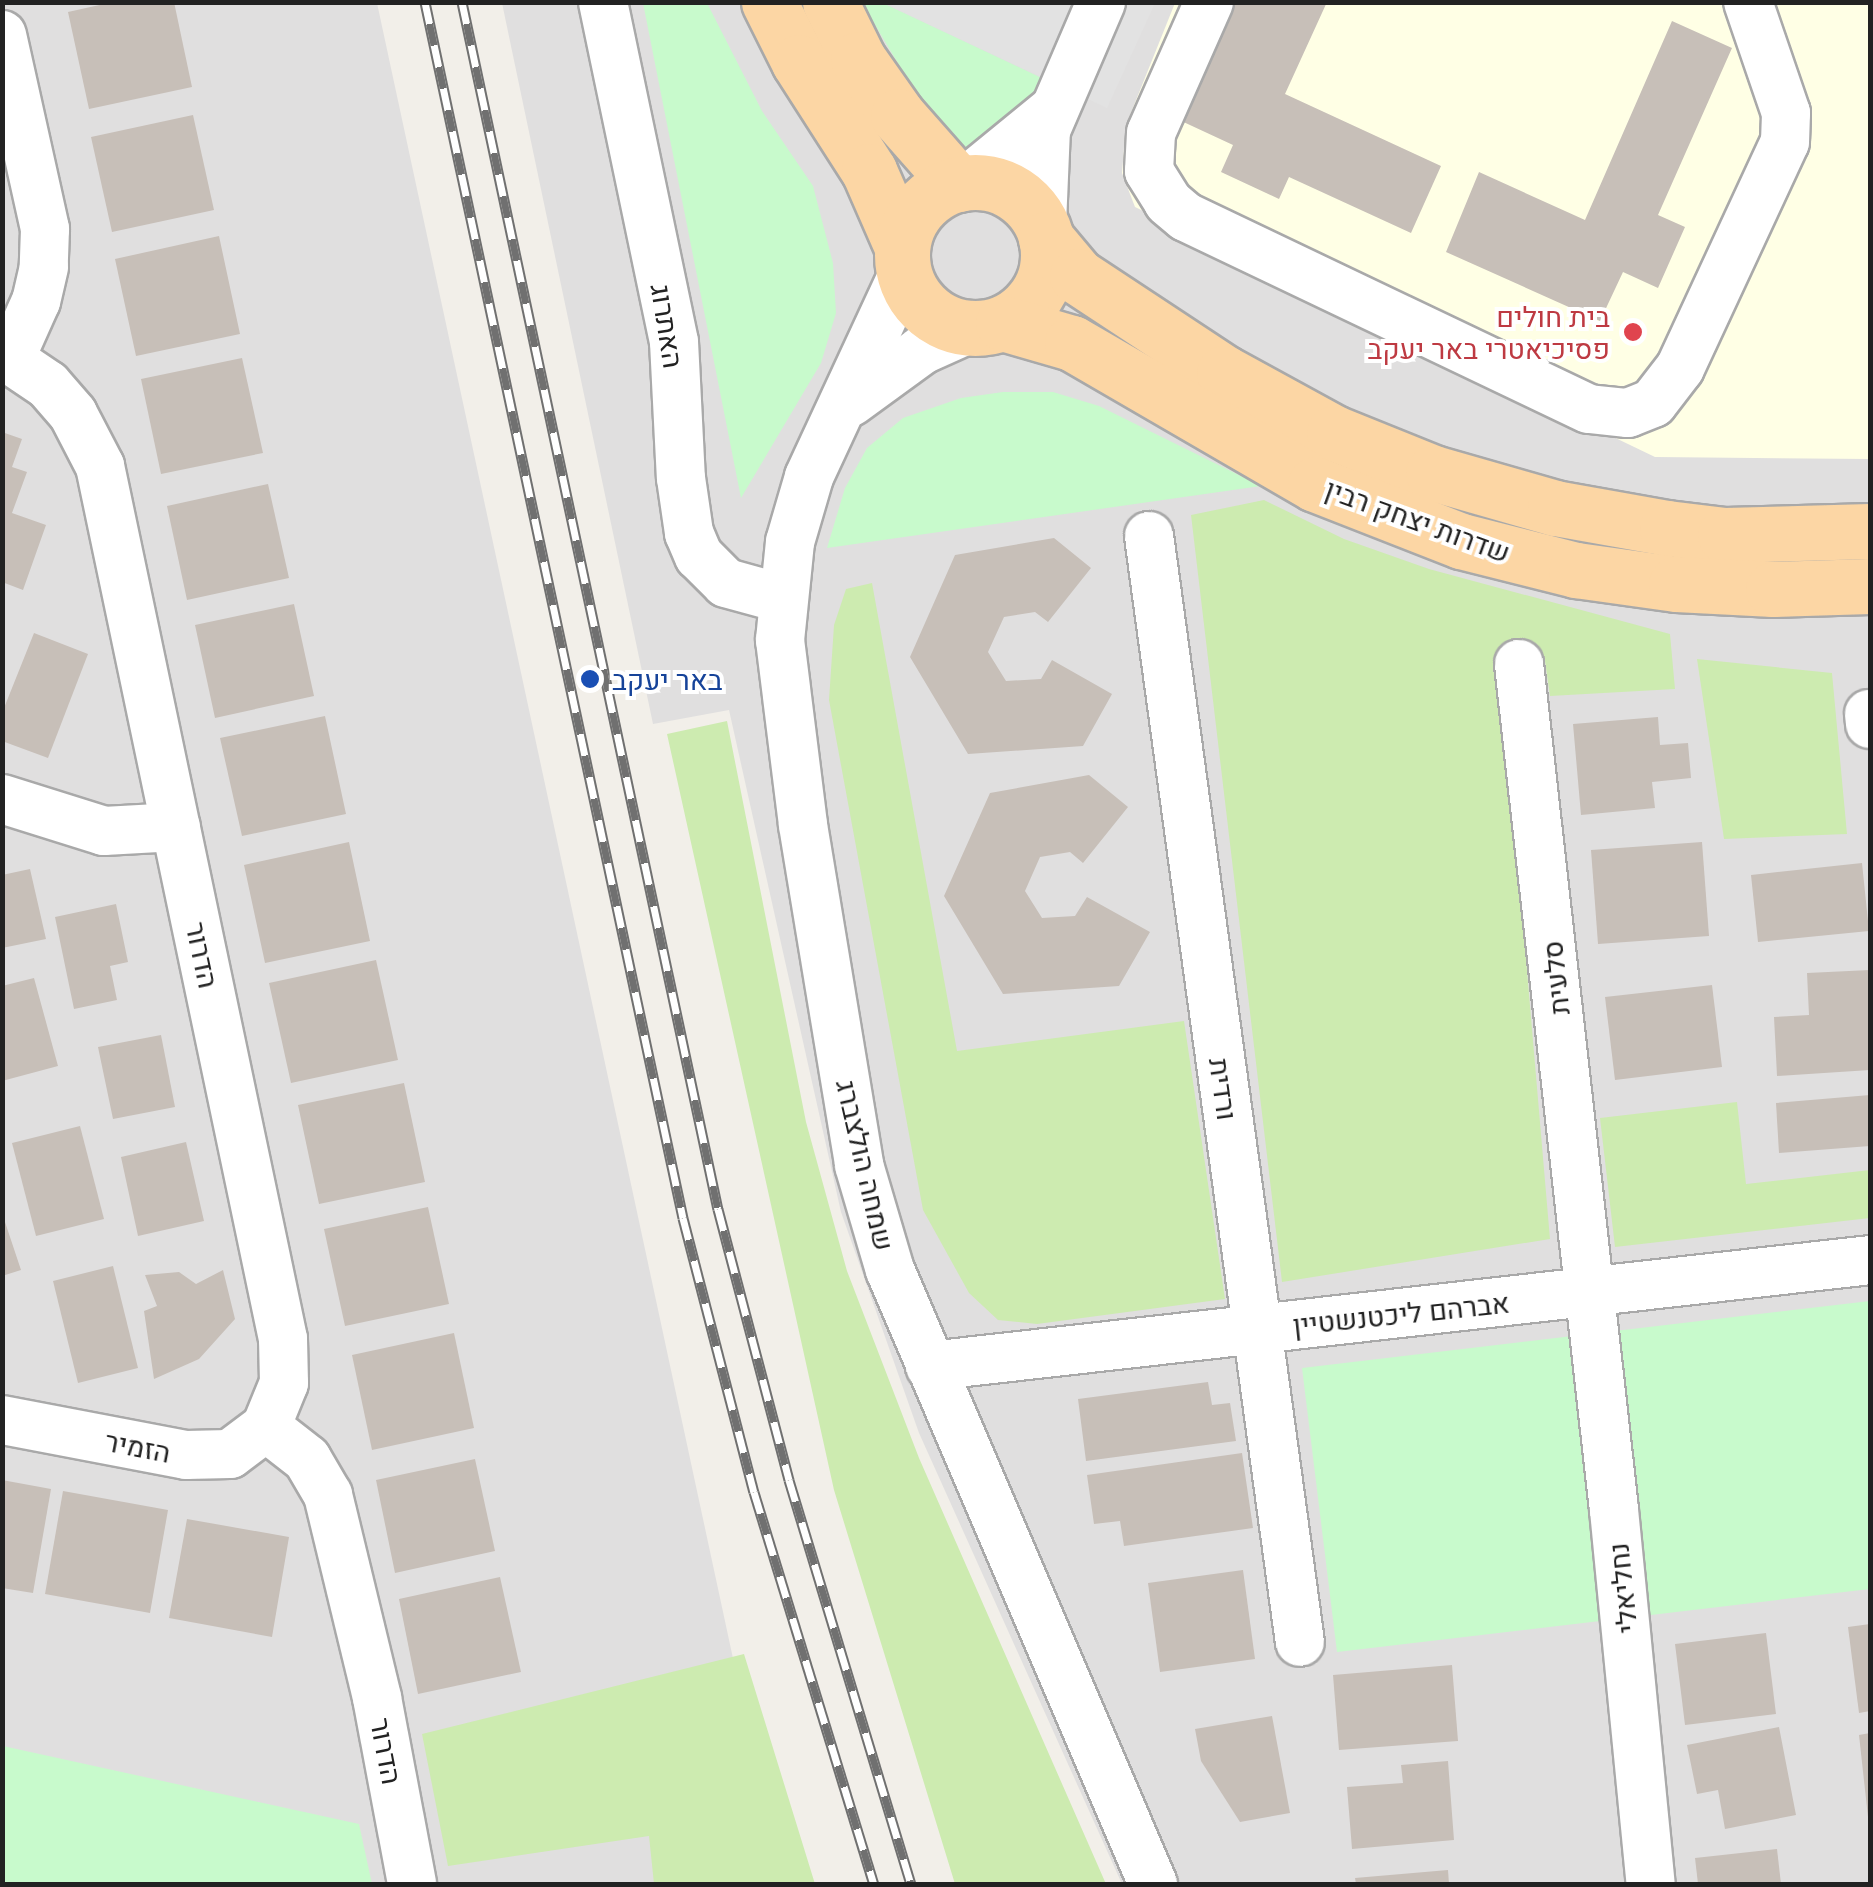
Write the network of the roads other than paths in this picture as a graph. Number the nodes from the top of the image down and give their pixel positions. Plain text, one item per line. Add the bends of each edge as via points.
1 (603, 2) edge
2 (769, 2) edge
3 (830, 2) edge
4 (1101, 2) edge
5 (1209, 2) edge
6 (1748, 2) edge
7 (2, 35) edge
8 (1052, 110) junction
9 (962, 183) junction
10 (1044, 231) junction
11 (902, 260) junction
12 (987, 326) junction
13 (7, 356) edge
14 (844, 407) junction
15 (1870, 531) edge
16 (1149, 536) dead end
17 (1870, 586) edge
18 (781, 598) junction
19 (1519, 664) dead end
20 (1870, 714) edge
21 (1870, 724) edge
22 (2, 799) edge
23 (176, 827) junction
24 (1870, 1260) edge
25 (1590, 1292) junction
26 (1257, 1330) junction
27 (930, 1366) junction
28 (2, 1420) edge
29 (266, 1427) junction
30 (1300, 1642) dead end
31 (412, 1884) edge
32 (1154, 1884) edge
33 (1651, 1884) edge

1 - 18 street, האתרוג via 674,342 688,533 699,556 726,583
2 - 11 main road via 799,62 870,171
3 - 9 main road via 858,59 898,116
4 - 8 street
5 - 6 street via 1151,133 1150,171 1168,202 1186,217 1589,409 1628,413 1653,403 1680,368 1785,142 1786,113
7 - 13 street, הדרור via 45,228 36,302
8 - 9 street
8 - 10 street via 1042,154
9 - 10 main road via 1010,190
9 - 11 main road via 924,202 909,223
10 - 12 main road via 1048,270 1039,292 1024,310
10 - 15 main road, שדרות יצחק רבין via 1078,276 1224,374 1334,433 1433,473 1517,499 1667,528 1725,535
11 - 12 main road via 914,296 931,314
11 - 14 street, שמחה הולצברג
12 - 14 street, שמחה הולצברג via 922,350
12 - 17 main road, שדרות יצחק רבין via 1072,344 1315,484 1461,540 1576,570 1676,584
13 - 23 street, הדרור via 48,385 100,466
14 - 18 street, שמחה הולצברג via 796,513
16 - 26 street, ורדית
18 - 27 street, שמחה הולצברג via 780,640 803,825 859,1165 890,1270
19 - 25 street, סלעית
20 - 21 street
22 - 23 street via 104,830
23 - 29 street, הדרור via 283,1339 284,1383
24 - 25 street, אברהם ליכטנשטיין
25 - 26 street, אברהם ליכטנשטיין
25 - 33 street, נחליאלי
26 - 27 street, אברהם ליכטנשטיין
26 - 30 street, ורדית
27 - 32 street, שמחה הולצברג
28 - 29 street, הזמיר via 186,1455 230,1454
29 - 31 street, הדרור via 307,1459 328,1496 377,1698

